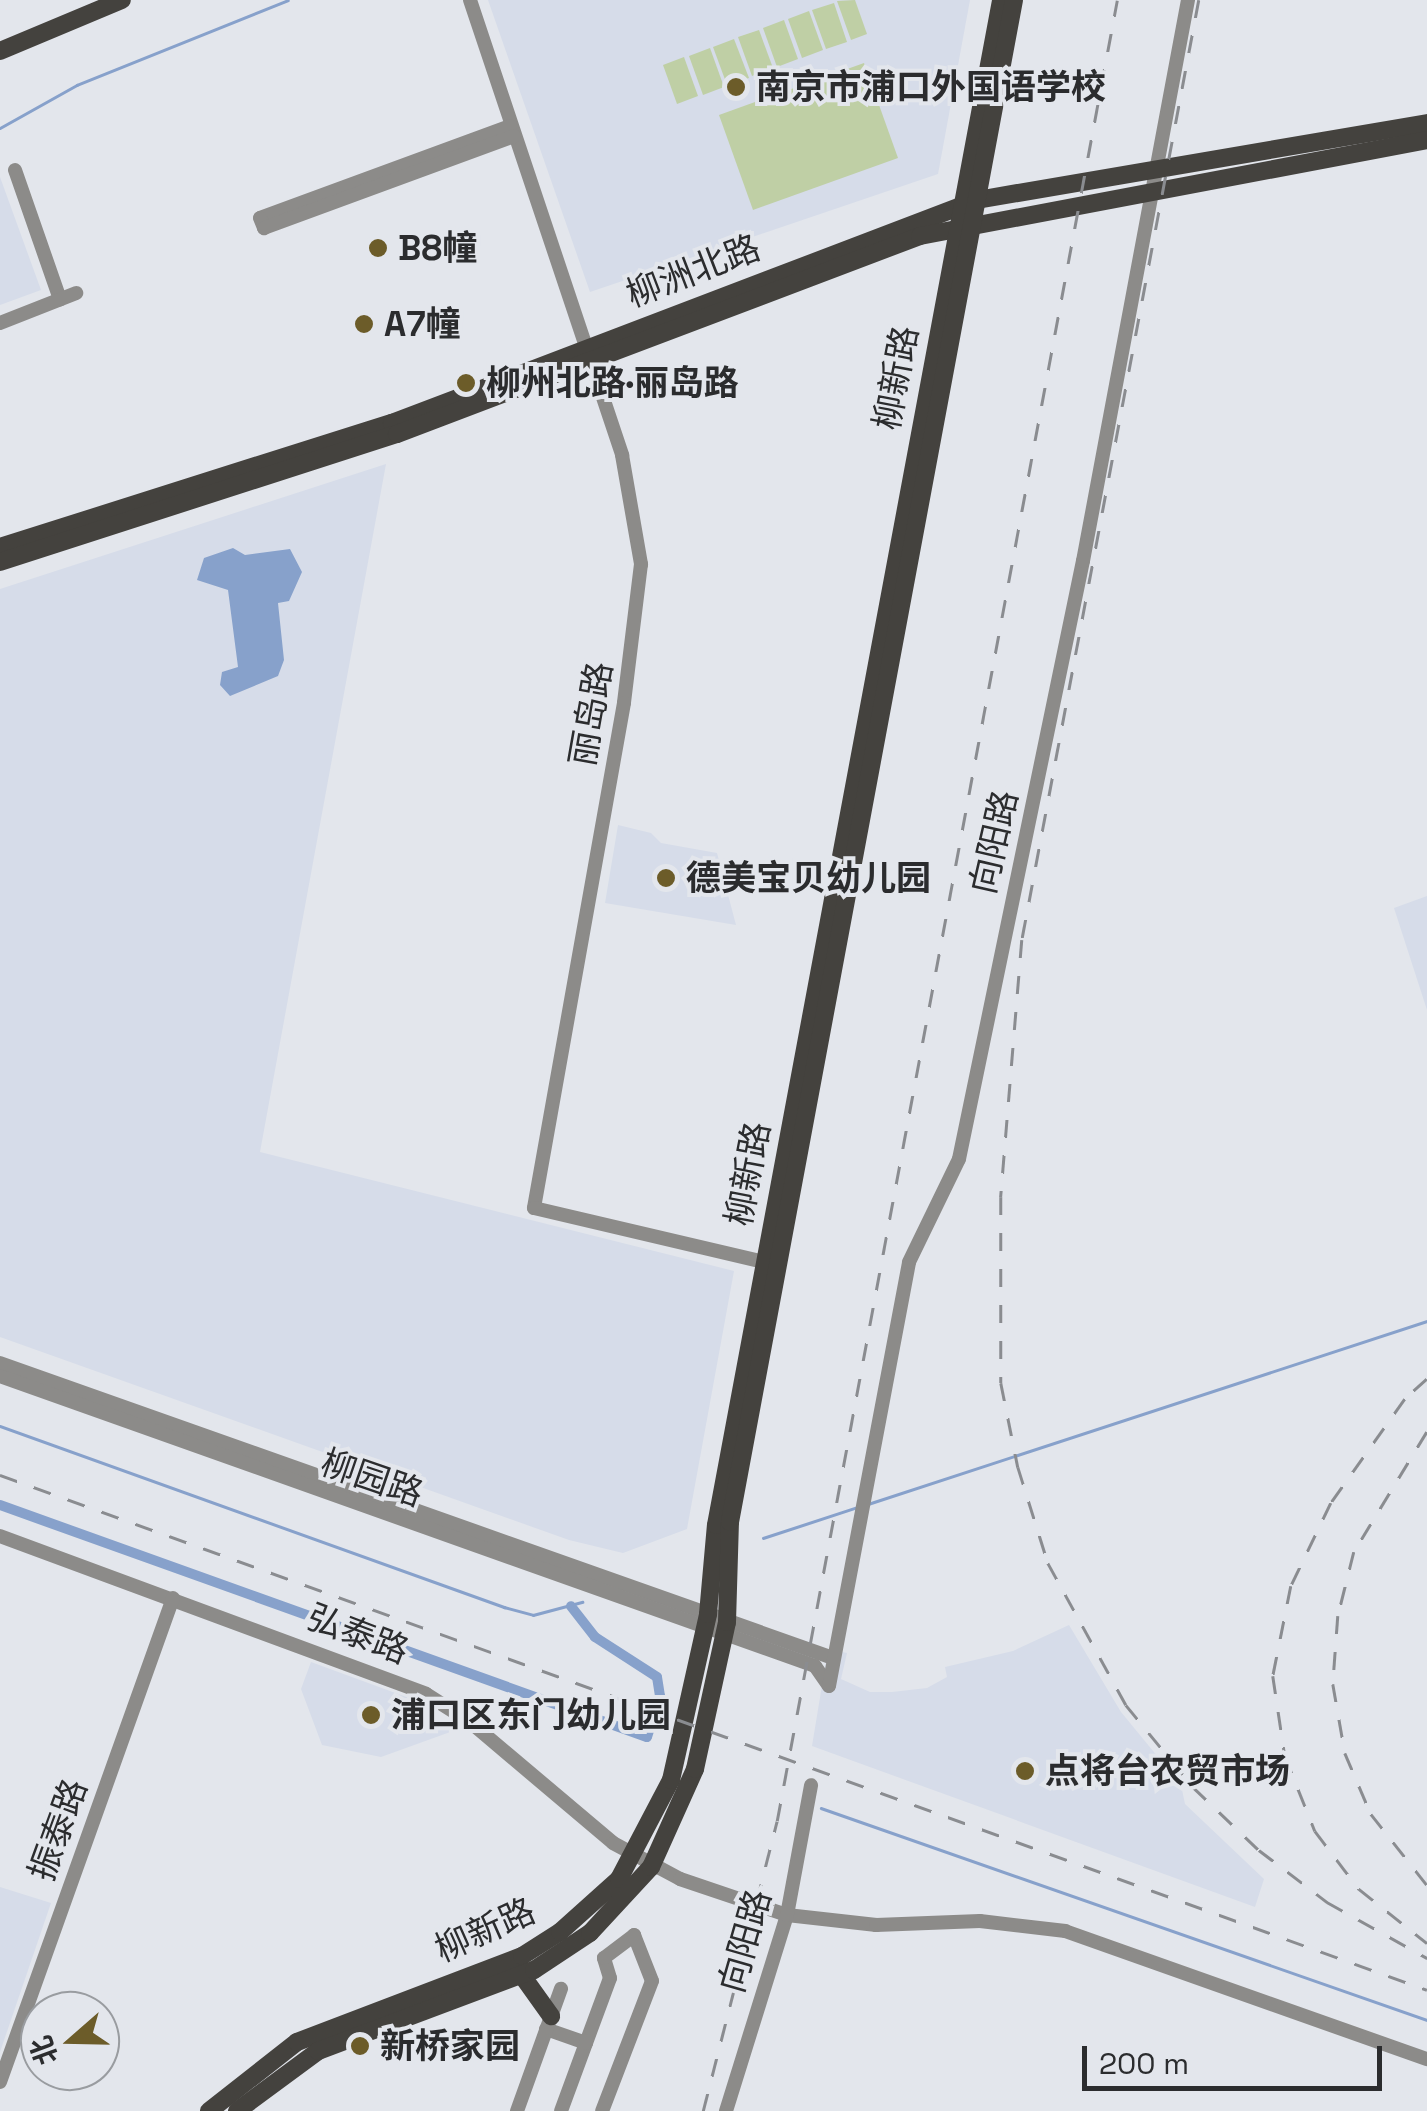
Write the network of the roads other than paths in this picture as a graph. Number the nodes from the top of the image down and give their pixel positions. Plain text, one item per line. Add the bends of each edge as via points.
1 (90, 0) edge
2 (122, 0) edge
3 (470, 0) edge
4 (1001, 0) edge
5 (1014, 0) edge
6 (1188, 0) edge
7 (0, 38) edge
8 (0, 51) edge
9 (1427, 123) edge
10 (512, 131) junction
11 (1427, 140) edge
12 (1156, 168) junction
13 (15, 170) dead end
14 (1150, 194) junction
15 (970, 202) junction
16 (964, 224) junction
17 (76, 293) dead end
18 (60, 299) junction
19 (0, 323) edge
20 (584, 356) junction
21 (0, 547) edge
22 (0, 562) edge
23 (772, 1263) junction
24 (0, 1363) edge
25 (0, 1376) edge
26 (0, 1536) edge
27 (173, 1598) junction
28 (706, 1620) junction
29 (726, 1628) junction
30 (833, 1658) junction
31 (811, 1785) dead end
32 (634, 1856) junction
33 (651, 1866) junction
34 (787, 1915) junction
35 (521, 1974) junction
36 (561, 1989) dead end
37 (549, 2023) junction
38 (586, 2043) junction
39 (1427, 2059) edge
40 (0, 2082) edge
41 (208, 2111) edge
42 (236, 2111) edge
43 (517, 2111) edge
44 (561, 2111) edge
45 (602, 2111) edge
46 (726, 2111) edge

1 - 7 main road
2 - 8 main road
3 - 10 street, 丽岛路
4 - 15 main road, 柳新路
5 - 15 main road, 柳新路
6 - 12 street, 向阳路
9 - 12 main road, 柳洲北路
10 - 10 street via 260,218 264,228
10 - 20 street, 丽岛路
11 - 14 main road, 柳洲北路
12 - 14 street, 向阳路
12 - 15 main road, 柳洲北路
13 - 18 street
14 - 16 main road, 柳洲北路
14 - 30 street, 向阳路 via 1084,561 959,1158 909,1262
15 - 16 main road, 柳新路
15 - 20 main road, 柳洲北路
16 - 20 main road, 柳洲北路
16 - 23 main road, 柳新路
17 - 18 street
18 - 19 street
20 - 21 main road, 柳洲北路
20 - 22 main road, 柳洲北路 via 397,434
20 - 23 street, 丽岛路 via 630,486 639,530 640,600 534,1208
23 - 28 main road, 柳新路 via 716,1525
23 - 29 main road, 柳新路 via 730,1522
24 - 28 street, 柳园路
25 - 28 street, 柳园路
26 - 27 street, 弘泰路
27 - 32 street, 弘泰路 via 426,1694
27 - 40 street, 振泰路
28 - 29 street
28 - 32 main road, 柳新路 via 670,1780
29 - 30 street
29 - 30 street, 向阳路 via 815,1666 829,1686
29 - 33 main road, 柳新路 via 695,1769
31 - 34 street, 向阳路
32 - 33 street, 弘泰路
32 - 41 main road, 柳新路 via 590,1908 541,1945 297,2042
33 - 34 street, 弘泰路
33 - 35 main road, 柳新路 via 590,1933
34 - 39 street, 弘泰路 via 876,1925 980,1921 1065,1931
34 - 46 street, 向阳路
35 - 37 main road
35 - 42 main road, 柳新路 via 318,2051
36 - 37 street
37 - 38 street
37 - 43 street
38 - 44 street
38 - 45 street via 610,1978 604,1958 634,1936 652,1981

